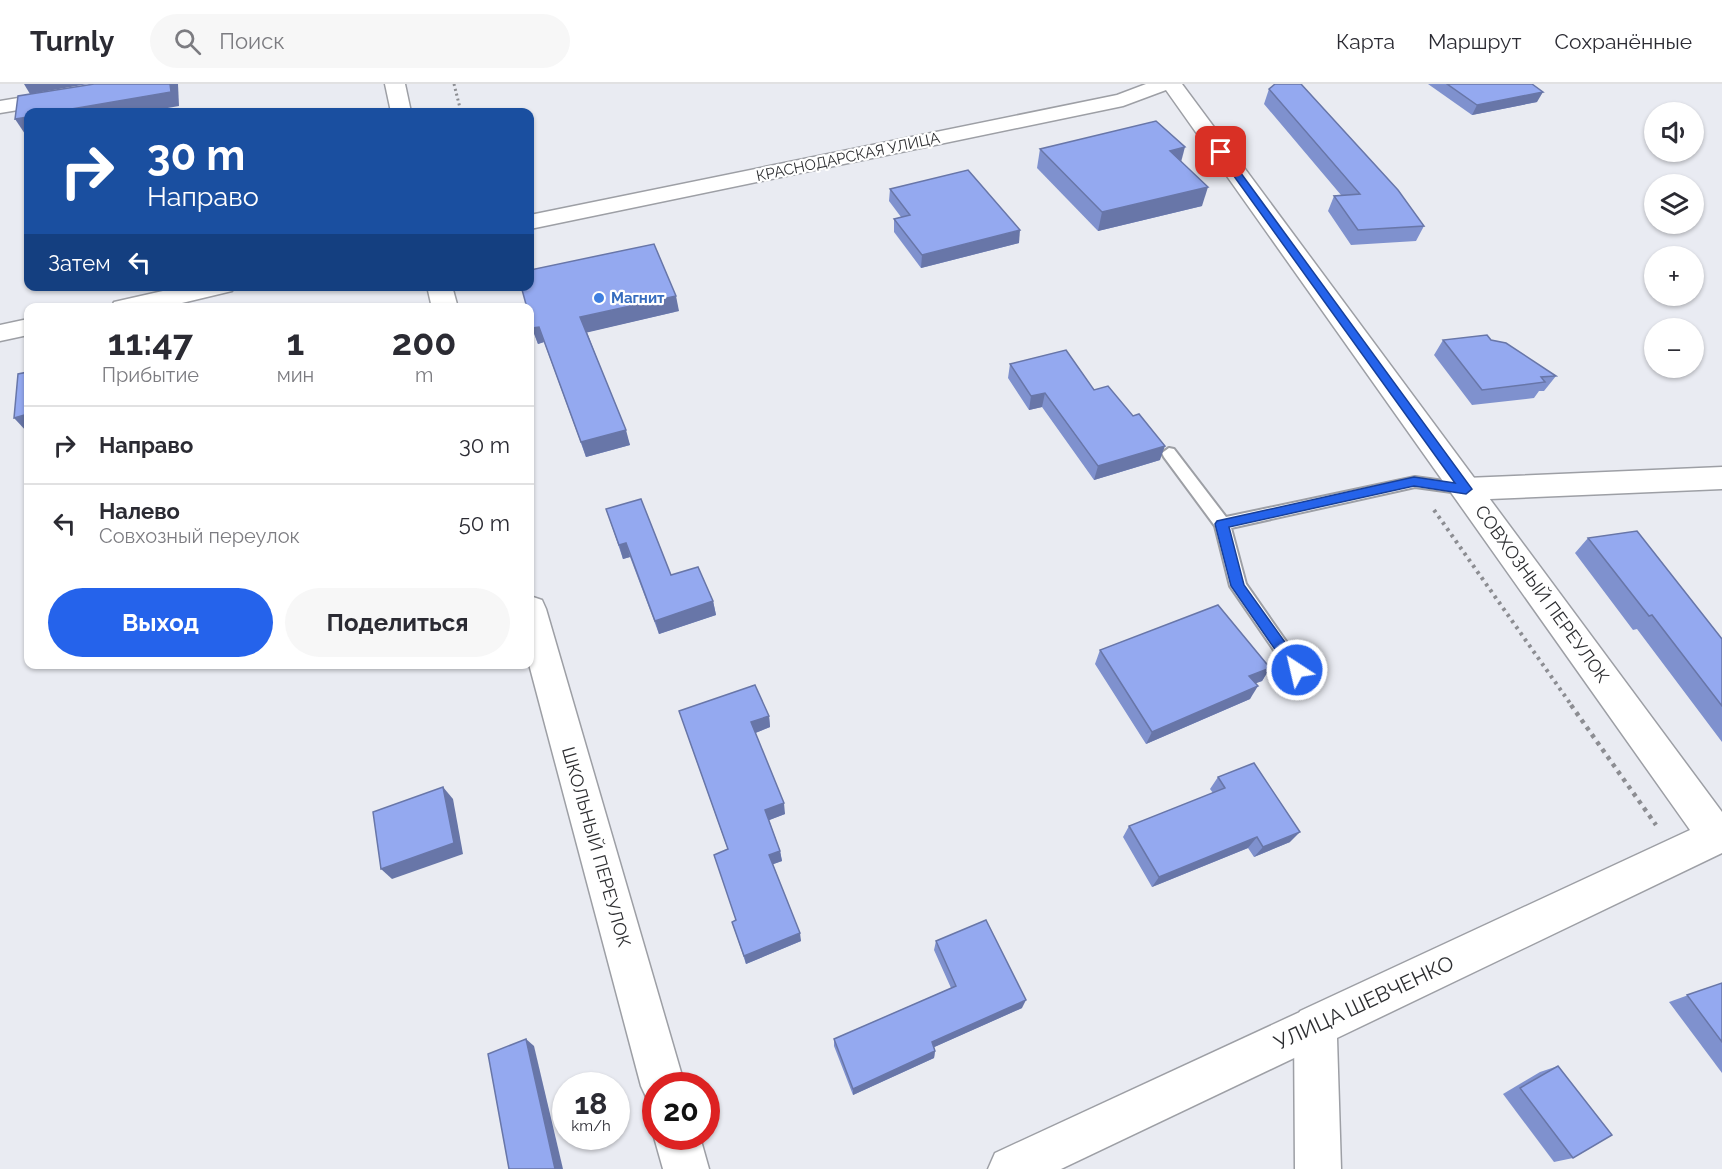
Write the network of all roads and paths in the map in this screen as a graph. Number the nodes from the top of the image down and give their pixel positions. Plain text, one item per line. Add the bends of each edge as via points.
1 (139, 84) edge
2 (395, 84) edge
3 (454, 84) edge
4 (1164, 84) edge
5 (1172, 84) edge
6 (0, 107) edge
7 (400, 108) edge
8 (460, 108) edge
9 (534, 221) edge
10 (200, 291) edge
11 (146, 303) edge
12 (24, 328) edge
13 (0, 333) edge
14 (1169, 453) dead end
15 (1722, 478) edge
16 (1466, 489) junction
17 (1222, 524) junction
18 (534, 623) edge
19 (1297, 670) dead end
20 (1720, 839) edge
21 (1315, 1026) junction
22 (659, 1072) edge
23 (681, 1150) edge
24 (686, 1169) edge
25 (1011, 1169) edge
26 (1318, 1169) edge

1 - 6 street
2 - 7 street
3 - 8 path
4 - 9 street, КРАСНОДАРСКАЯ УЛИЦА via 1123,100
5 - 16 street, СОВХОЗНЫЙ ПЕРЕУЛОК
10 - 11 street
12 - 13 street
14 - 17 lane
15 - 16 street
16 - 17 lane via 1414,482
16 - 20 street, СОВХОЗНЫЙ ПЕРЕУЛОК
17 - 19 lane via 1238,586
18 - 22 street, ШКОЛЬНЫЙ ПЕРЕУЛОК
20 - 21 street, УЛИЦА ШЕВЧЕНКО
21 - 25 street, УЛИЦА ШЕВЧЕНКО
21 - 26 street
23 - 24 street

